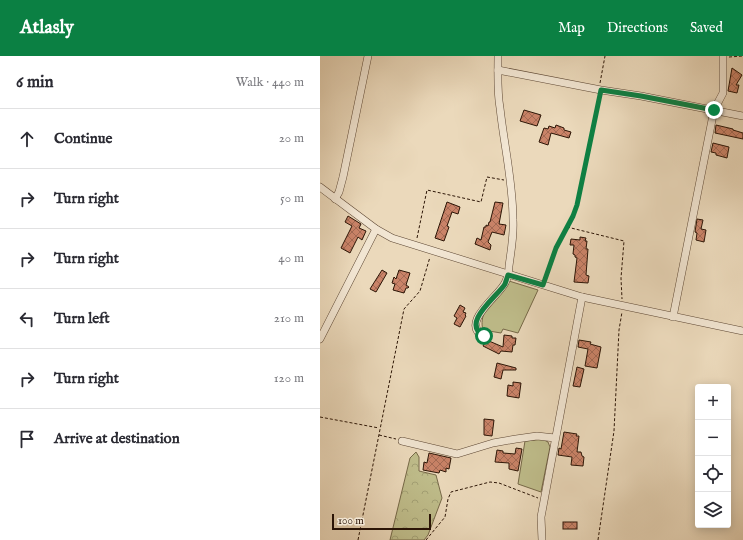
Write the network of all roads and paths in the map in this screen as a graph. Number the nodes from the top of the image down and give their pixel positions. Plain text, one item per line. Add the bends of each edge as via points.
1 (368, 56) edge
2 (498, 56) edge
3 (605, 56) edge
4 (743, 56) edge
5 (723, 57) edge
6 (498, 70) junction
7 (600, 90) junction
8 (714, 110) junction
9 (743, 116) edge
10 (510, 181) junction
11 (320, 187) edge
12 (335, 199) junction
13 (567, 227) junction
14 (376, 229) junction
15 (416, 246) junction
16 (431, 251) junction
17 (508, 275) junction
18 (543, 285) junction
19 (582, 297) junction
20 (623, 306) junction
21 (673, 317) junction
22 (743, 331) edge
23 (484, 336) dead end
24 (320, 339) edge
25 (320, 416) edge
26 (380, 428) junction
27 (379, 435) junction
28 (555, 438) junction
29 (402, 441) joint
30 (544, 500) junction
31 (358, 540) edge
32 (426, 540) edge
33 (542, 540) edge
34 (598, 540) edge

1 - 12 street via 343,177
2 - 6 street
3 - 7 path
4 - 5 path
5 - 8 street via 723,93
6 - 7 street
6 - 10 street via 499,107
7 - 8 street
7 - 13 path via 577,205
8 - 9 street
8 - 21 street
10 - 15 path via 487,177 482,202 427,190
10 - 17 street via 514,220
11 - 12 street
12 - 14 street
13 - 18 path via 556,248
13 - 20 path via 624,241 621,278
14 - 15 street via 392,238
14 - 24 street
15 - 16 street
16 - 17 street
16 - 26 path via 420,291 404,308
17 - 18 street
17 - 23 street via 505,284 478,316 477,329 479,334
18 - 19 street
19 - 20 street
19 - 28 street
20 - 21 street
20 - 34 path via 619,330 614,431
21 - 22 street
25 - 26 path
26 - 27 path
27 - 29 path
27 - 31 path
28 - 29 street via 537,436 516,439 457,454
28 - 30 street
30 - 32 path via 490,482 451,492 445,517
30 - 33 street via 541,517

